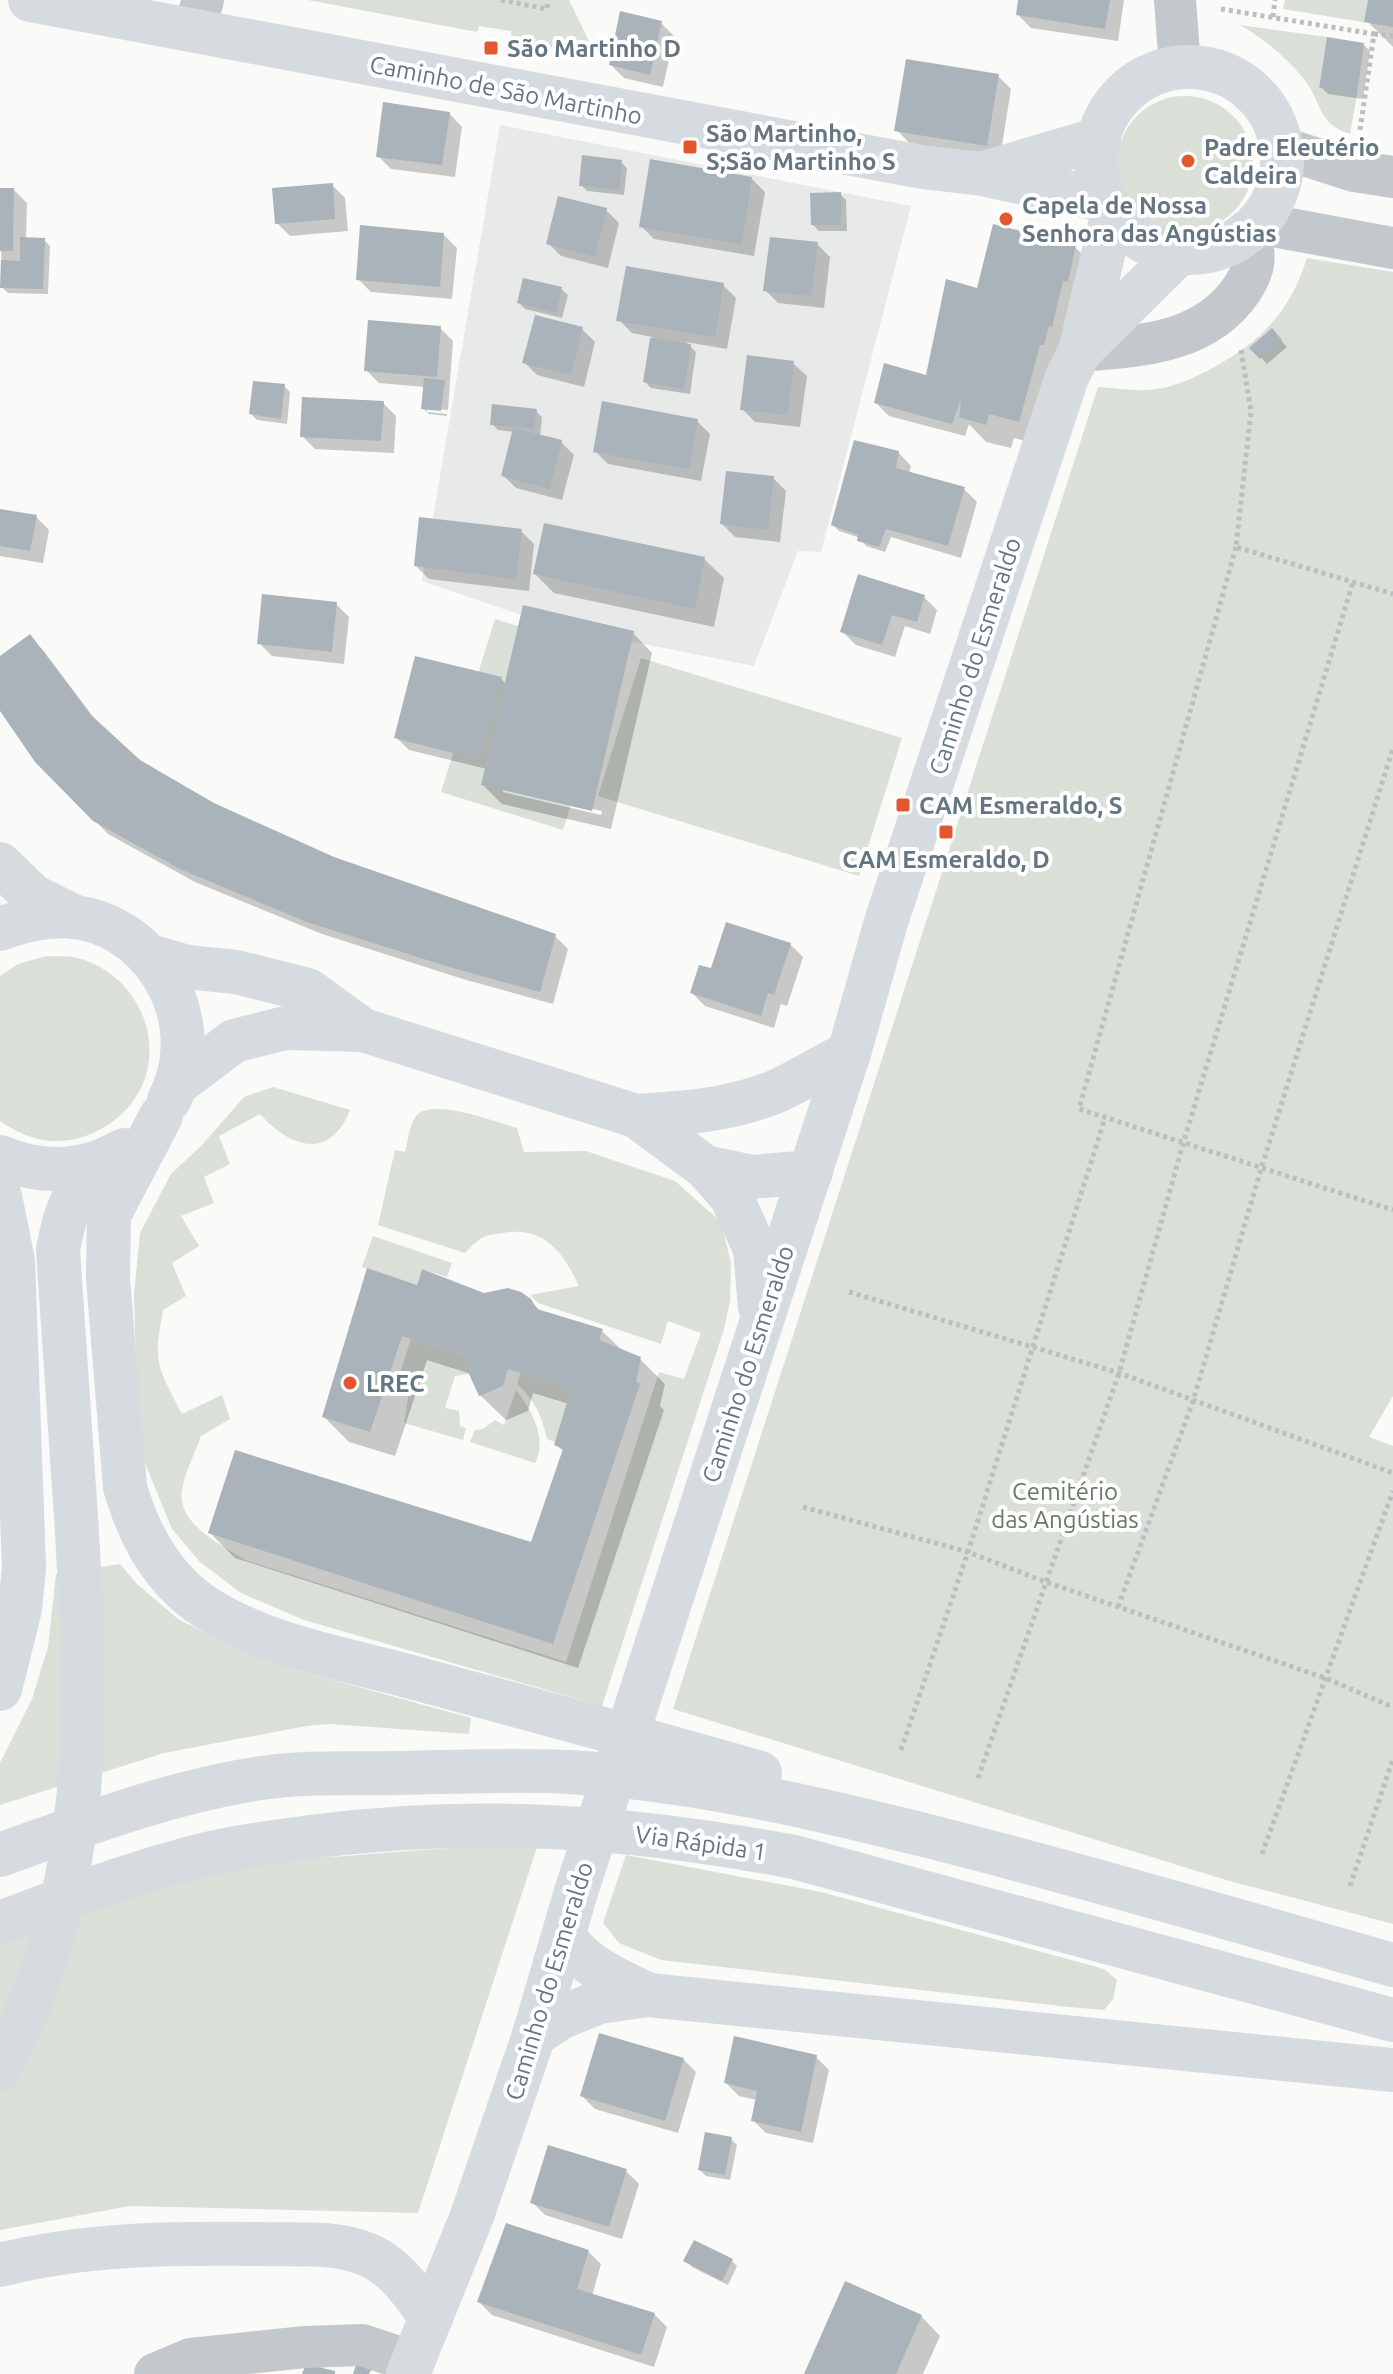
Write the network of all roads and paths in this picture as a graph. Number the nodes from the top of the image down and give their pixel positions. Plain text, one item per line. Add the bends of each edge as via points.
1 (30, 0) edge
2 (501, 0) edge
3 (548, 0) edge
4 (1175, 0) edge
5 (1275, 0) edge
6 (1221, 9) dead end
7 (198, 16) edge
8 (1273, 17) junction
9 (1374, 34) junction
10 (1393, 36) edge
11 (1180, 67) junction
12 (1359, 133) dead end
13 (1099, 139) junction
14 (1283, 148) junction
15 (982, 174) junction
16 (1393, 177) edge
17 (1108, 209) junction
18 (1250, 230) junction
19 (1393, 248) edge
20 (1181, 251) junction
21 (1234, 341) dead end
22 (1080, 351) junction
23 (1236, 547) junction
24 (1353, 582) junction
25 (1393, 594) edge
26 (1393, 748) edge
27 (0, 864) edge
28 (75, 917) junction
29 (0, 929) edge
30 (149, 956) junction
31 (363, 1030) junction
32 (849, 1053) junction
33 (169, 1100) junction
34 (636, 1116) junction
35 (1105, 1118) junction
36 (1183, 1144) junction
37 (0, 1157) edge
38 (107, 1160) junction
39 (705, 1167) junction
40 (1261, 1169) junction
41 (811, 1172) junction
42 (0, 1196) edge
43 (1393, 1210) edge
44 (849, 1292) dead end
45 (760, 1329) junction
46 (1032, 1349) junction
47 (1119, 1373) junction
48 (1193, 1401) junction
49 (1393, 1473) edge
50 (1393, 1491) edge
51 (803, 1507) dead end
52 (968, 1552) junction
53 (1046, 1582) junction
54 (1118, 1607) junction
55 (1325, 1678) junction
56 (0, 1689) edge
57 (1393, 1707) edge
58 (901, 1750) dead end
59 (1393, 1759) edge
60 (978, 1778) dead end
61 (978, 1849) junction
62 (1262, 1854) dead end
63 (0, 1855) edge
64 (1350, 1886) dead end
65 (0, 1923) edge
66 (565, 1937) junction
67 (1393, 1965) edge
68 (649, 1995) junction
69 (1393, 2020) edge
70 (534, 2035) junction
71 (0, 2068) edge
72 (1393, 2070) edge
73 (0, 2265) edge
74 (431, 2318) junction
75 (410, 2368) edge
76 (155, 2374) edge

1 - 7 main road, Caminho de São Martinho
2 - 3 path via 547,9
4 - 11 street
5 - 8 path
6 - 8 path
7 - 15 main road, Caminho de São Martinho via 922,167
8 - 9 path
9 - 10 path
9 - 12 path
11 - 13 main road via 1152,75 1127,91 1109,113
11 - 14 main road via 1206,68 1252,92 1269,112
13 - 15 main road, Caminho de São Martinho
13 - 17 main road via 1096,162
14 - 16 street via 1354,171
14 - 18 main road via 1275,195
15 - 17 main road, Caminho de São Martinho
17 - 20 main road via 1133,236
17 - 22 main road, Caminho do Esmeraldo
18 - 19 street via 1273,226
18 - 20 main road via 1211,249
18 - 22 street via 1255,263 1251,275 1205,325 1147,345
20 - 22 main road, Caminho do Esmeraldo
21 - 23 path via 1242,352 1251,411
22 - 32 main road, Caminho do Esmeraldo via 891,906
23 - 24 path
23 - 35 path via 1079,1109
24 - 25 path
24 - 36 path
26 - 40 path
27 - 28 main road via 33,896
28 - 29 main road via 38,917
28 - 30 main road via 116,931
30 - 31 main road via 308,990
30 - 33 main road via 179,1006 184,1045
31 - 33 main road via 285,1028 234,1041
31 - 34 main road
32 - 34 main road via 778,1090 740,1103 709,1111
32 - 41 main road, Caminho do Esmeraldo
33 - 38 main road via 137,1141
33 - 61 main road via 109,1215 108,1279 125,1487 146,1543 183,1590 206,1608 282,1642 847,1798
34 - 39 main road
35 - 36 path
35 - 46 path
36 - 40 path
36 - 47 path
37 - 38 main road via 55,1170
38 - 71 main road via 77,1189 58,1250 81,1599 84,1748 74,1846 40,1983
39 - 41 main road via 752,1177
39 - 45 main road via 731,1196 755,1249
40 - 43 path
40 - 48 path
41 - 45 main road, Caminho do Esmeraldo
42 - 56 main road via 13,1261 24,1526 20,1609
44 - 46 path
45 - 66 main road, Caminho do Esmeraldo
46 - 47 path
46 - 52 path
47 - 48 path
47 - 53 path
48 - 49 path
48 - 54 path
50 - 55 path
51 - 52 path
52 - 53 path
52 - 58 path
53 - 54 path
53 - 60 path
54 - 55 path
55 - 57 path
55 - 62 path
59 - 64 path
61 - 63 main road via 774,1799 680,1784 572,1772 470,1770 261,1778 132,1808
61 - 67 main road
65 - 69 main road, Via Rápida 1 via 90,1888 187,1859 267,1843 430,1826 606,1829 794,1857
66 - 68 main road via 597,1968
66 - 70 main road, Caminho do Esmeraldo
68 - 70 main road via 599,2002
68 - 72 main road
70 - 74 main road, Caminho do Esmeraldo
73 - 74 main road via 155,2243 336,2246 364,2253 395,2272
74 - 75 main road, Caminho do Esmeraldo
75 - 76 street via 362,2345 191,2359

